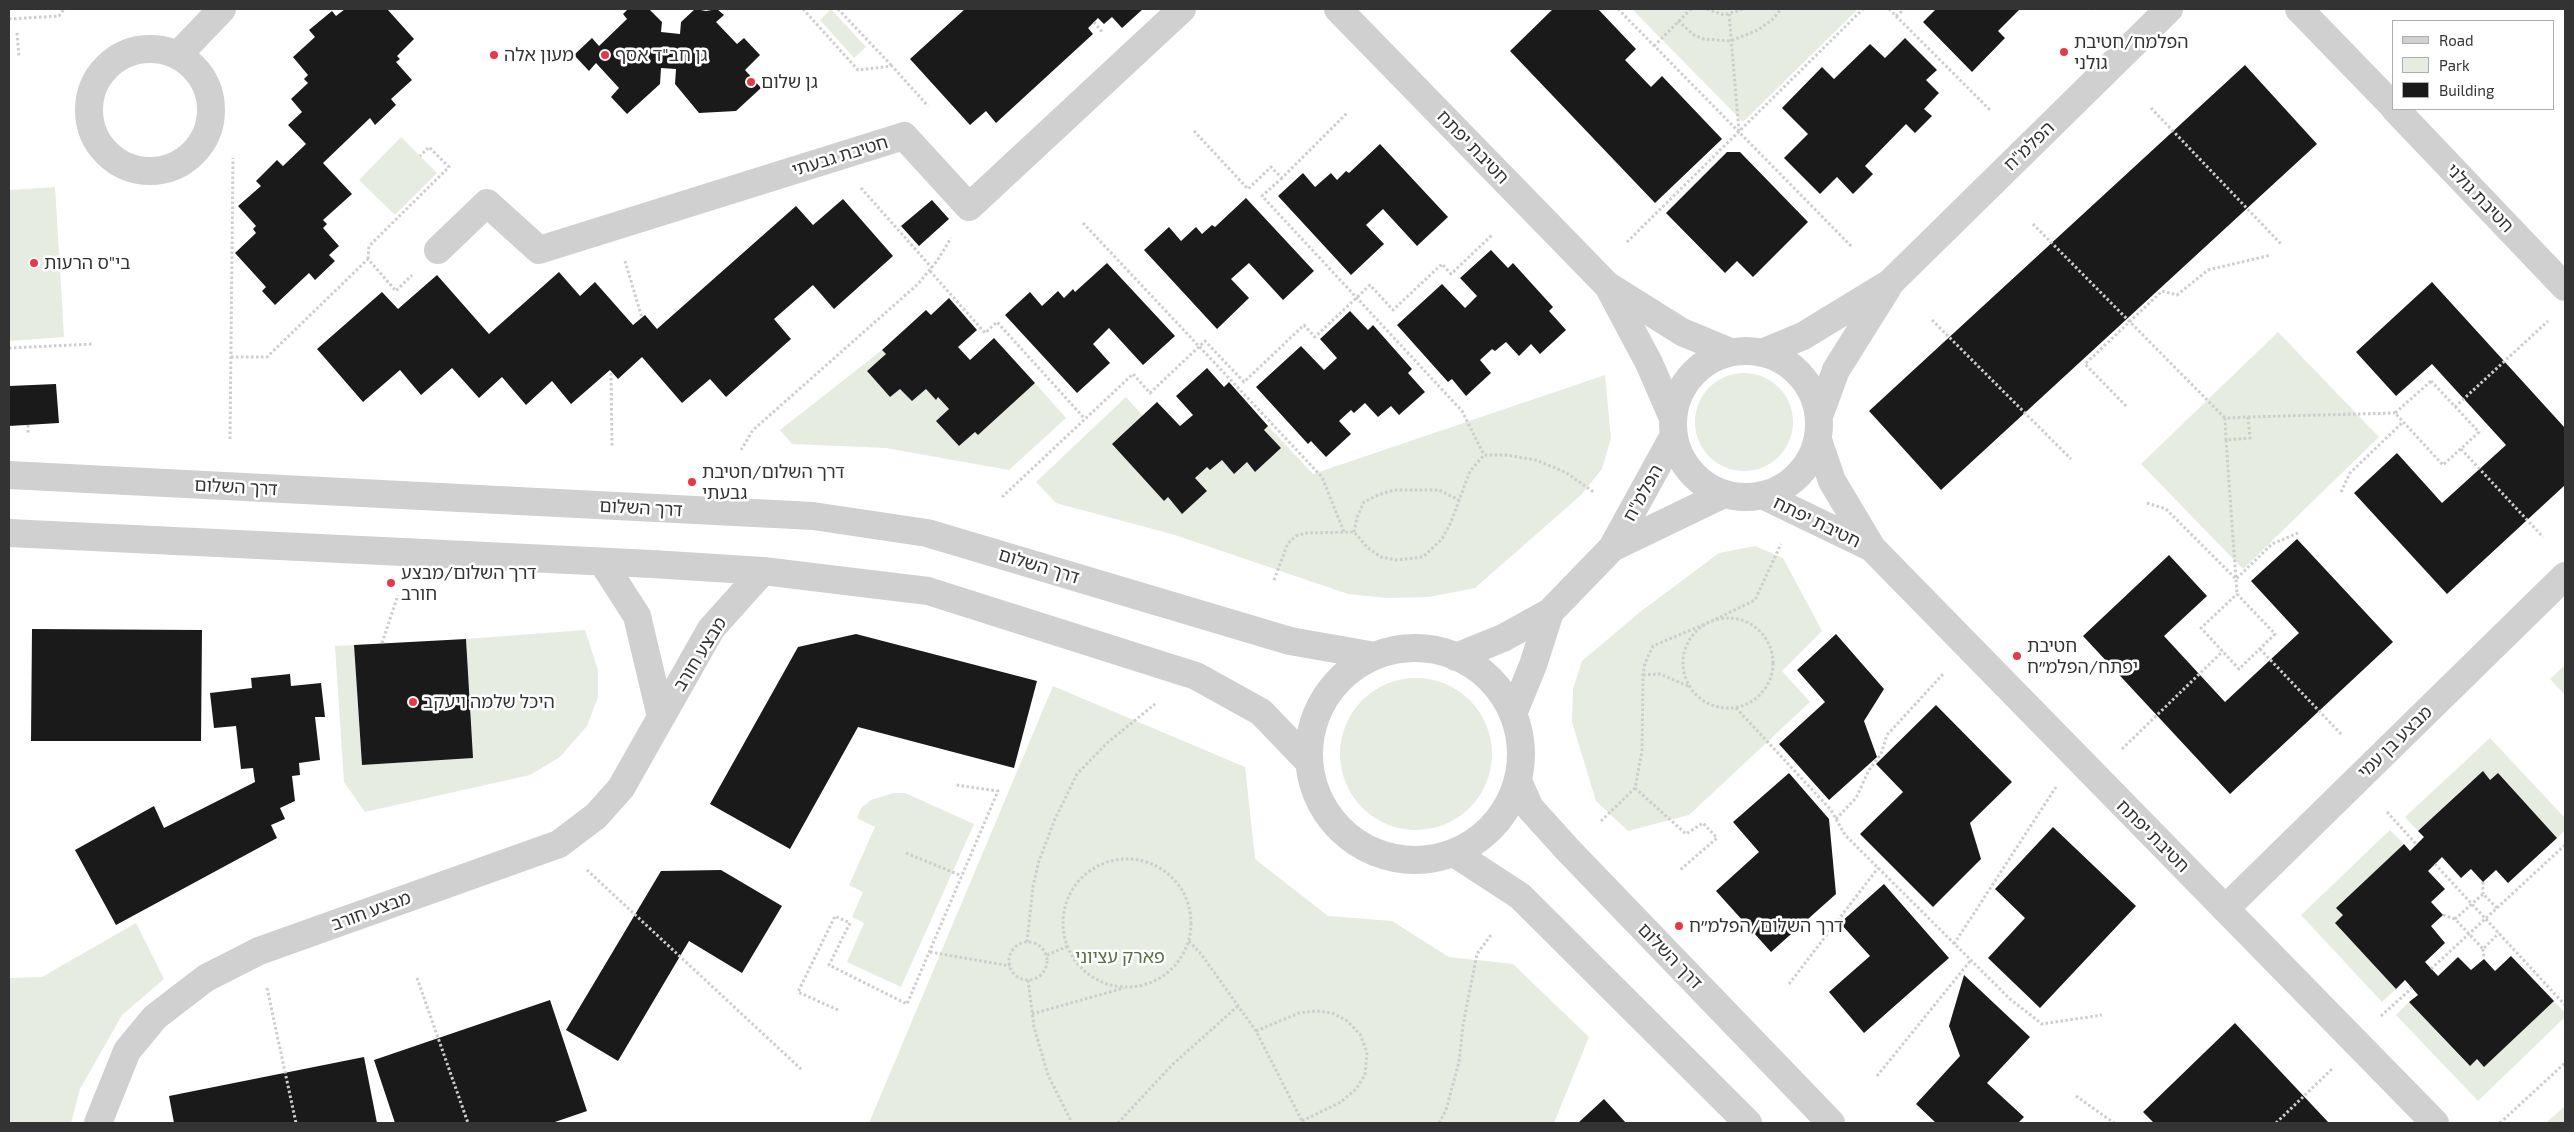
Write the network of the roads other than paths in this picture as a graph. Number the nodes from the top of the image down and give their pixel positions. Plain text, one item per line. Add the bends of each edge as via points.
1 (222, 9) edge
2 (1182, 9) edge
3 (1338, 9) edge
4 (2169, 9) edge
5 (2299, 9) edge
6 (178, 55) junction
7 (2392, 106) edge
8 (2396, 110) edge
9 (438, 250) road end
10 (1890, 283) junction
11 (1607, 285) junction
12 (2565, 287) edge
13 (1730, 352) junction
14 (1762, 353) junction
15 (1673, 427) junction
16 (1818, 428) junction
17 (9, 475) edge
18 (1724, 494) junction
19 (1762, 495) junction
20 (9, 533) edge
21 (1612, 548) junction
22 (1872, 548) junction
23 (603, 563) junction
24 (763, 571) junction
25 (2565, 576) edge
26 (1550, 612) junction
27 (1375, 656) junction
28 (1456, 657) junction
29 (1513, 714) junction
30 (661, 716) junction
31 (1309, 762) junction
32 (1518, 781) junction
33 (1454, 853) junction
34 (2225, 909) junction
35 (98, 1123) edge
36 (1748, 1123) edge
37 (1831, 1123) edge
38 (2435, 1123) edge

1 - 6 street
2 - 9 street, חטיבת גבעתי via 969,207 904,136 539,250 487,203
3 - 11 street, חטיבת יפתח
4 - 10 street, הפלמ"ח
5 - 7 street, חטיבת גולני
6 - 6 street via 160,49 140,49 121,55 106,66 94,83 89,102 89,122 96,140 109,156 125,166 144,172 175,166 188,158 201,143 210,125 211,104 206,84 194,67
8 - 12 street, חטיבת גולני
10 - 14 street, הפלמ"ח via 1803,336
10 - 16 street, הפלמ"ח via 1836,370
11 - 13 street, חטיבת יפתח via 1682,332
11 - 15 street, חטיבת יפתח via 1649,363
13 - 14 street
13 - 15 street via 1707,361 1689,377 1678,395
14 - 16 street via 1778,358 1798,372 1812,392
15 - 18 street via 1680,458 1692,475 1710,489
15 - 21 street, הפלמ"ח
16 - 19 street via 1809,463 1793,482 1774,493
16 - 22 street, חטיבת יפתח via 1832,481
17 - 27 street, דרך השלום via 813,516 927,533 1290,641
18 - 19 street via 1752,498
18 - 21 street, הפלמ"ח
19 - 22 street, חטיבת יפתח
20 - 23 street
21 - 26 street, הפלמ"ח
22 - 34 street, חטיבת יפתח
23 - 24 street
23 - 30 street, מבצע חורב via 637,616
24 - 30 street, מבצע חורב via 711,629
24 - 31 street via 928,590 1196,676 1261,712
25 - 34 street, מבצע בן עמי
26 - 28 street, הפלמ"ח via 1503,638
26 - 29 street, הפלמ"ח
27 - 28 street via 1406,648 1439,651
27 - 31 street via 1346,673 1325,698 1312,729
28 - 29 street via 1470,663 1495,685
29 - 32 street via 1521,747
30 - 35 street, מבצע חורב via 620,788 596,816 559,844 260,951 206,978 156,1017 127,1051
31 - 33 street via 1316,794 1333,823 1358,844 1389,858 1422,860
32 - 33 street via 1504,812 1482,837
32 - 37 street, דרך השלום via 1530,808 1568,850
33 - 36 street via 1520,896
34 - 38 street, חטיבת יפתח

